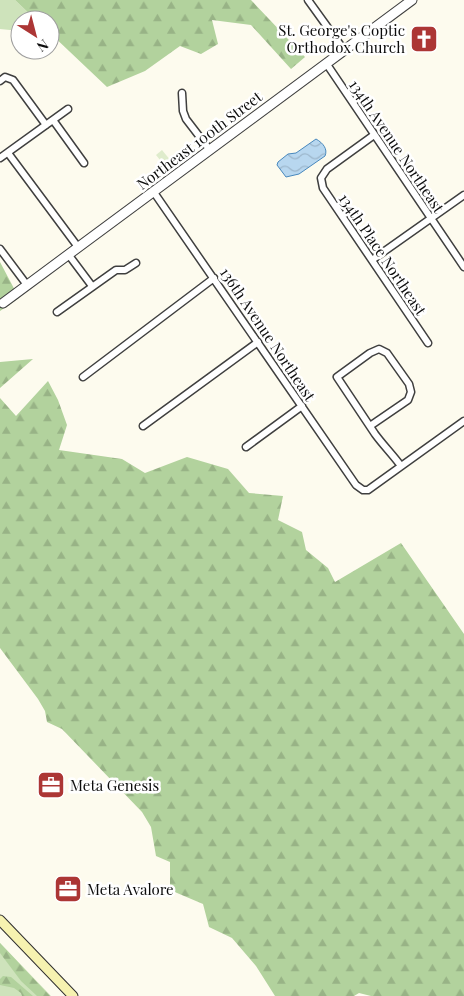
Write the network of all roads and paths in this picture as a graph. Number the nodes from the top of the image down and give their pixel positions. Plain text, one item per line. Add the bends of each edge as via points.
1 (308, 0) edge
2 (412, 0) edge
3 (344, 50) junction
4 (326, 63) junction
5 (2, 79) edge
6 (182, 93) dead end
7 (68, 109) dead end
8 (53, 120) junction
9 (46, 125) junction
10 (374, 135) junction
11 (209, 149) junction
12 (8, 153) junction
13 (0, 158) edge
14 (84, 163) dead end
15 (153, 191) junction
16 (464, 195) edge
17 (431, 219) junction
18 (78, 247) junction
19 (0, 249) edge
20 (68, 254) junction
21 (372, 260) junction
22 (136, 263) dead end
23 (464, 267) edge
24 (214, 278) junction
25 (27, 285) junction
26 (92, 286) junction
27 (3, 303) dead end
28 (58, 312) dead end
29 (258, 342) junction
30 (428, 343) dead end
31 (83, 377) dead end
32 (302, 406) junction
33 (464, 420) edge
34 (143, 426) dead end
35 (370, 426) junction
36 (246, 447) dead end
37 (401, 466) junction
38 (0, 920) edge
39 (73, 996) edge

1 - 3 street
2 - 3 street, Northeast 100th Street
3 - 4 street, Northeast 100th Street
4 - 10 street, 134th Avenue Northeast
4 - 11 street, Northeast 100th Street
5 - 9 street via 13,80
6 - 11 street via 186,119
7 - 8 street
8 - 9 street
8 - 14 street
9 - 12 street
10 - 17 street, 134th Avenue Northeast
10 - 21 street, 134th Place Northeast via 321,178 323,188
11 - 15 street, Northeast 100th Street
12 - 13 street
12 - 18 street
15 - 18 street, Northeast 100th Street
15 - 24 street, 136th Avenue Northeast
16 - 17 street
17 - 21 street
17 - 23 street, 134th Avenue Northeast
18 - 20 street, Northeast 100th Street
19 - 25 street
20 - 25 street, Northeast 100th Street
20 - 26 street
21 - 30 street, 134th Place Northeast
22 - 26 street via 125,270 116,270
24 - 29 street, 136th Avenue Northeast
24 - 31 street
25 - 27 street, Northeast 100th Street
26 - 28 street
29 - 32 street, 136th Avenue Northeast
29 - 34 street
32 - 36 street
32 - 37 street, 136th Avenue Northeast via 356,485 363,490 368,490
33 - 37 street
35 - 35 street via 337,377 379,349 387,353 411,392 407,400
35 - 37 street
38 - 39 main road

